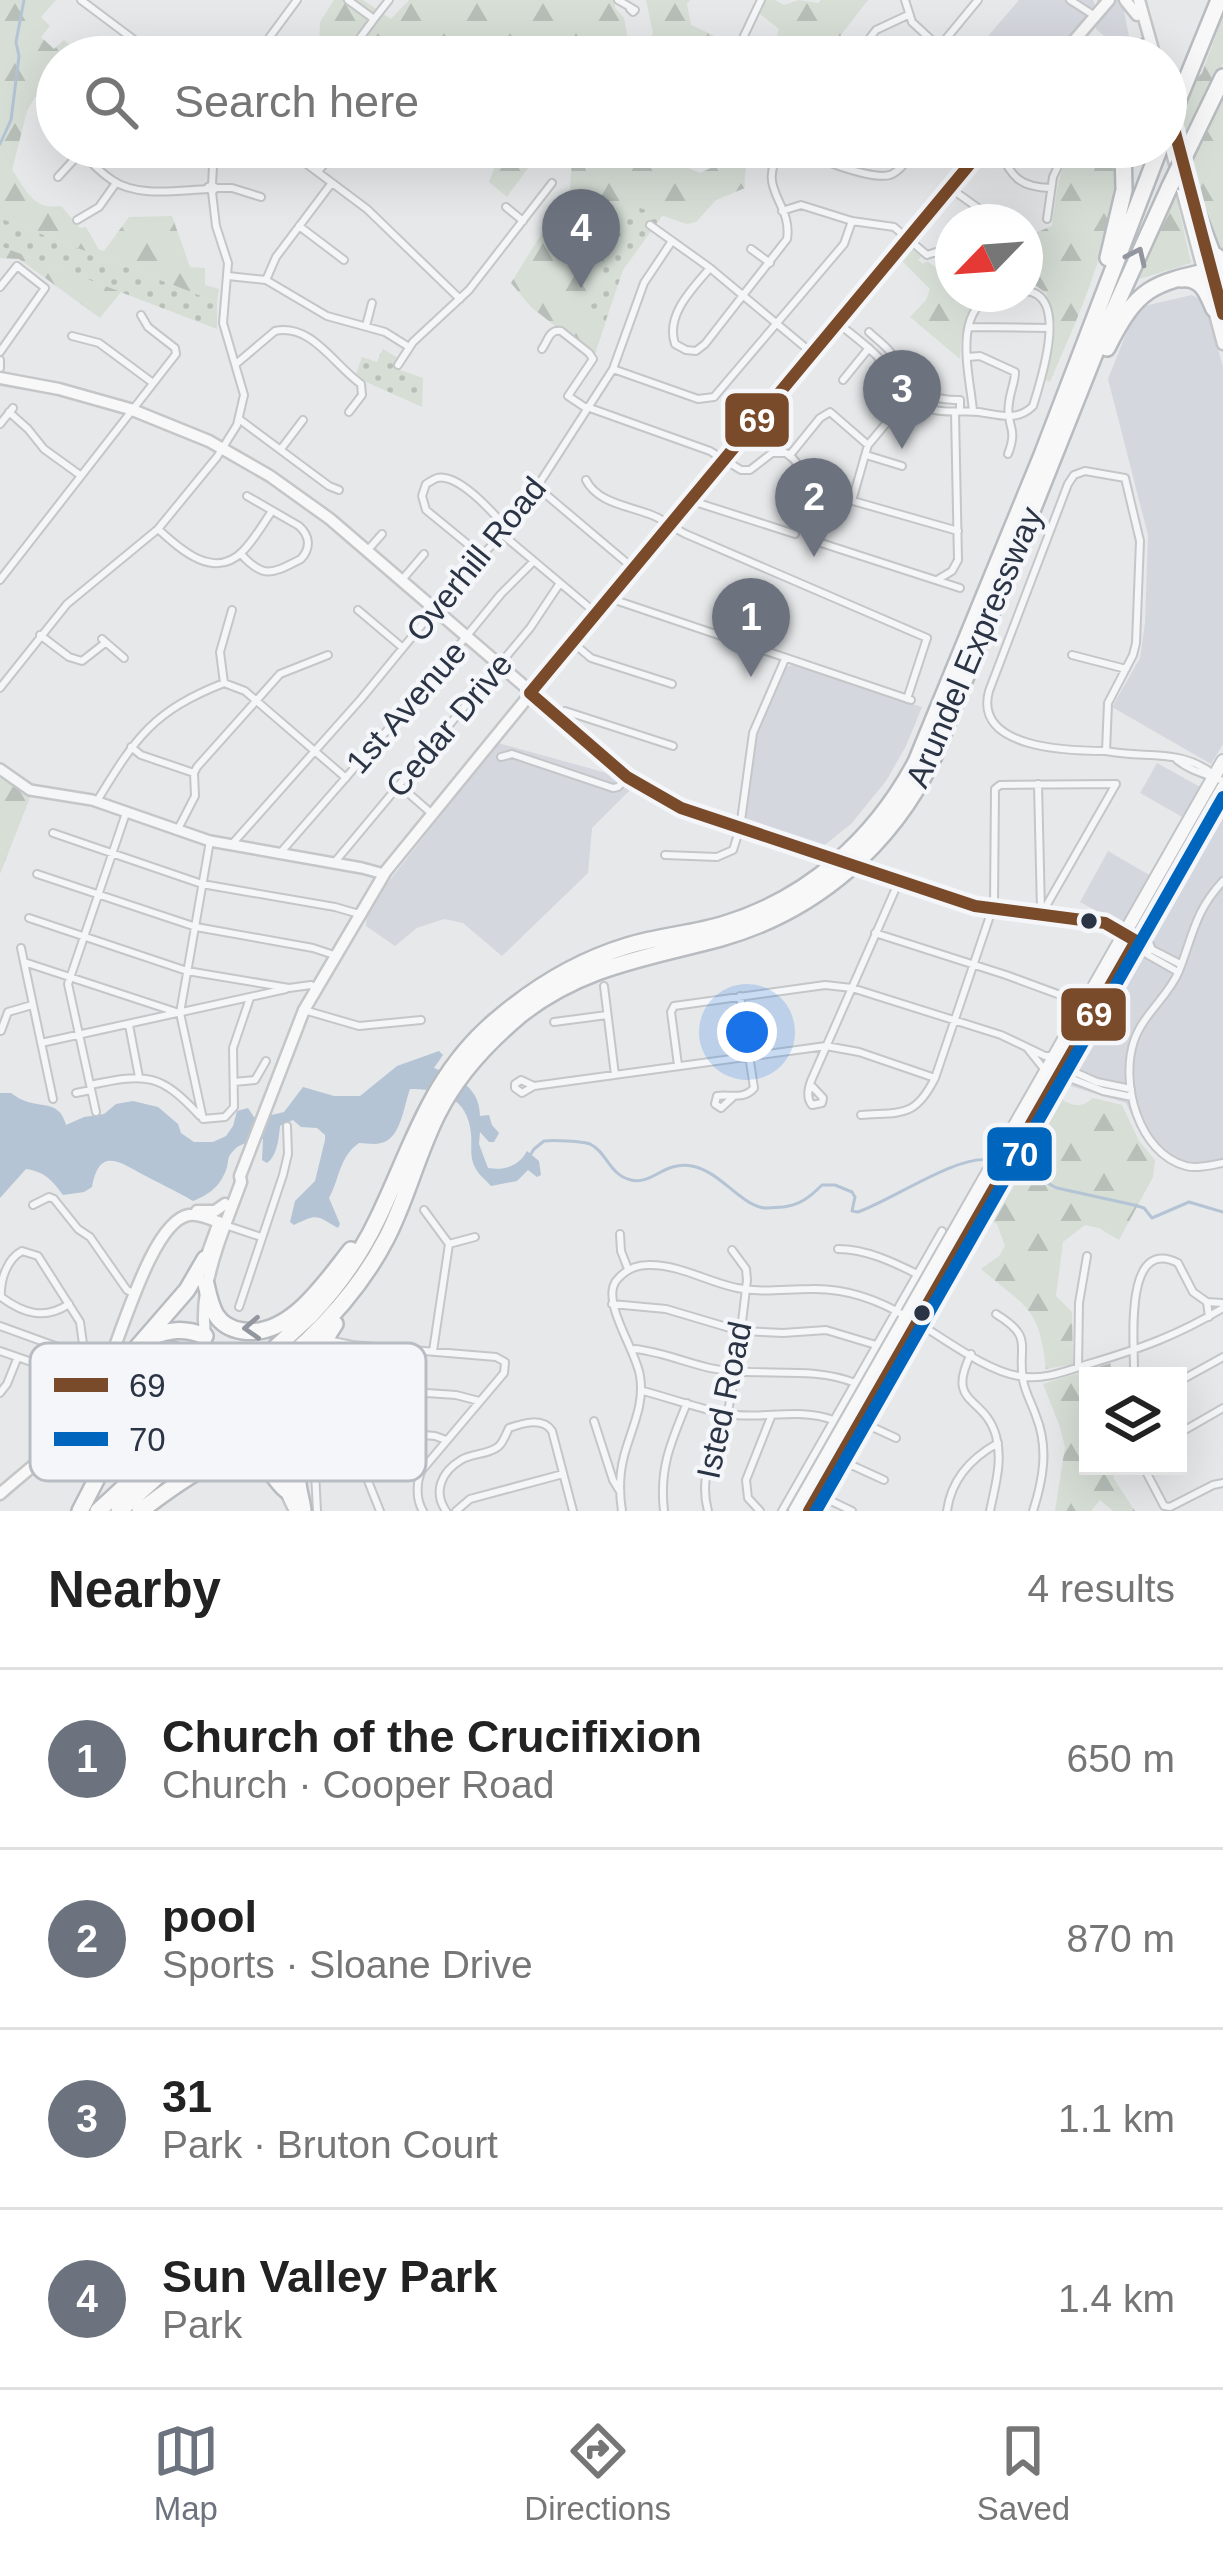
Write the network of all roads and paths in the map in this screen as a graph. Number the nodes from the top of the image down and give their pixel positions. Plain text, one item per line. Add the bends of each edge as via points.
1 (81, 0) edge
2 (297, 0) edge
3 (349, 0) edge
4 (388, 0) edge
5 (618, 0) edge
6 (761, 0) edge
7 (905, 0) edge
8 (963, 0) edge
9 (1070, 0) edge
10 (1219, 0) edge
11 (1117, 3) edge
12 (975, 4) edge
13 (630, 9) dead end
14 (908, 15) junction
15 (374, 19) junction
16 (129, 36) edge
17 (270, 36) edge
18 (361, 36) edge
19 (744, 36) edge
20 (872, 36) edge
21 (926, 36) edge
22 (948, 36) edge
23 (1082, 36) edge
24 (1137, 36) edge
25 (1143, 36) edge
26 (1187, 68) edge
27 (1223, 77) edge
28 (1187, 151) edge
29 (1187, 165) edge
30 (65, 168) edge
31 (99, 168) edge
32 (213, 168) edge
33 (312, 168) edge
34 (320, 168) edge
35 (772, 168) edge
36 (853, 168) edge
37 (899, 168) edge
38 (967, 168) edge
39 (1007, 168) edge
40 (1056, 168) edge
41 (1124, 168) edge
42 (1152, 168) edge
43 (1179, 168) edge
44 (1179, 168) edge
45 (317, 172) junction
46 (58, 177) dead end
47 (116, 183) junction
48 (332, 183) junction
49 (552, 183) dead end
50 (212, 188) junction
51 (950, 188) junction
52 (1052, 188) junction
53 (261, 197) dead end
54 (972, 204) edge
55 (506, 207) dead end
56 (782, 211) junction
57 (1197, 213) joint
58 (1047, 219) dead end
59 (77, 220) dead end
60 (523, 220) junction
61 (852, 221) junction
62 (650, 225) dead end
63 (299, 226) junction
64 (909, 237) junction
65 (672, 241) junction
66 (752, 249) dead end
67 (935, 253) edge
68 (344, 260) dead end
69 (770, 262) junction
70 (710, 268) junction
71 (1215, 268) edge
72 (228, 276) junction
73 (266, 280) junction
74 (1172, 280) junction
75 (0, 287) edge
76 (745, 297) junction
77 (1043, 298) edge
78 (460, 299) junction
79 (371, 303) dead end
80 (1219, 310) edge
81 (976, 312) edge
82 (141, 315) dead end
83 (838, 322) junction
84 (777, 324) junction
85 (366, 326) junction
86 (969, 327) junction
87 (1049, 328) junction
88 (869, 332) dead end
89 (0, 333) edge
90 (72, 336) dead end
91 (8, 339) junction
92 (1223, 344) edge
93 (409, 347) junction
94 (869, 348) junction
95 (542, 350) dead end
96 (812, 353) junction
97 (1080, 353) junction
98 (968, 357) junction
99 (0, 360) edge
100 (236, 364) junction
101 (898, 364) junction
102 (398, 365) dead end
103 (613, 369) junction
104 (889, 370) junction
105 (0, 378) edge
106 (843, 380) dead end
107 (153, 383) junction
108 (909, 396) junction
109 (586, 407) junction
110 (130, 409) junction
111 (958, 411) junction
112 (973, 411) junction
113 (349, 412) dead end
114 (1009, 417) junction
115 (239, 419) junction
116 (303, 420) dead end
117 (0, 424) edge
118 (223, 448) junction
119 (281, 449) junction
120 (867, 450) junction
121 (790, 454) junction
122 (1008, 454) dead end
123 (725, 460) junction
124 (902, 466) dead end
125 (80, 476) junction
126 (586, 480) dead end
127 (538, 488) junction
128 (339, 490) dead end
129 (819, 495) junction
130 (247, 496) dead end
131 (692, 501) junction
132 (852, 501) junction
133 (272, 511) junction
134 (1028, 520) junction
135 (670, 524) junction
136 (158, 530) junction
137 (504, 531) junction
138 (958, 531) junction
139 (382, 534) dead end
140 (795, 534) dead end
141 (367, 551) junction
142 (241, 554) junction
143 (424, 554) dead end
144 (482, 555) junction
145 (533, 561) junction
146 (633, 568) junction
147 (0, 580) edge
148 (937, 580) junction
149 (401, 581) junction
150 (560, 583) junction
151 (960, 588) dead end
152 (609, 598) junction
153 (232, 610) dead end
154 (358, 610) dead end
155 (434, 610) junction
156 (597, 614) junction
157 (40, 635) junction
158 (466, 638) junction
159 (572, 642) junction
160 (404, 648) junction
161 (328, 655) dead end
162 (1072, 655) dead end
163 (124, 658) dead end
164 (785, 659) junction
165 (499, 664) junction
166 (1126, 669) junction
167 (224, 683) junction
168 (672, 684) dead end
169 (0, 688) edge
170 (530, 693) junction
171 (256, 700) junction
172 (565, 711) dead end
173 (601, 722) junction
174 (590, 746) junction
175 (673, 746) dead end
176 (130, 747) junction
177 (1106, 751) junction
178 (314, 752) junction
179 (502, 757) dead end
180 (1223, 761) edge
181 (0, 770) edge
182 (194, 773) junction
183 (627, 777) junction
184 (346, 778) junction
185 (1220, 782) edge
186 (1038, 784) junction
187 (399, 785) junction
188 (97, 801) junction
189 (126, 813) junction
190 (431, 813) junction
191 (740, 828) junction
192 (177, 831) junction
193 (53, 833) dead end
194 (210, 842) junction
195 (231, 846) junction
196 (112, 854) junction
197 (279, 854) junction
198 (665, 855) dead end
199 (334, 863) junction
200 (37, 874) dead end
201 (384, 874) junction
202 (900, 880) junction
203 (1223, 881) edge
204 (202, 884) junction
205 (99, 896) junction
206 (992, 910) junction
207 (359, 914) junction
208 (1041, 915) junction
209 (29, 918) dead end
210 (196, 927) junction
211 (875, 933) junction
212 (84, 936) junction
213 (1134, 940) junction
214 (21, 948) dead end
215 (334, 955) junction
216 (24, 962) junction
217 (974, 965) junction
218 (1179, 969) junction
219 (188, 971) junction
220 (70, 977) junction
221 (604, 986) dead end
222 (289, 988) junction
223 (315, 988) junction
224 (852, 988) junction
225 (740, 996) junction
226 (250, 998) junction
227 (1085, 1004) junction
228 (32, 1005) junction
229 (304, 1010) junction
230 (180, 1013) junction
231 (607, 1015) junction
232 (421, 1020) dead end
233 (956, 1020) junction
234 (554, 1022) dead end
235 (129, 1025) junction
236 (1, 1031) edge
237 (79, 1035) junction
238 (41, 1043) junction
239 (826, 1046) junction
240 (1028, 1048) junction
241 (749, 1056) junction
242 (266, 1060) dead end
243 (678, 1065) junction
244 (1054, 1066) junction
245 (458, 1069) junction
246 (615, 1075) junction
247 (139, 1077) junction
248 (935, 1078) junction
249 (234, 1082) junction
250 (810, 1084) dead end
251 (90, 1087) junction
252 (534, 1087) dead end
253 (76, 1093) dead end
254 (1132, 1093) junction
255 (733, 1097) dead end
256 (53, 1099) dead end
257 (438, 1099) junction
258 (96, 1112) dead end
259 (861, 1115) dead end
260 (202, 1119) junction
261 (287, 1126) dead end
262 (1223, 1163) edge
263 (240, 1176) junction
264 (389, 1192) junction
265 (226, 1204) junction
266 (34, 1205) dead end
267 (424, 1210) dead end
268 (191, 1215) junction
269 (222, 1224) junction
270 (942, 1231) dead end
271 (620, 1234) dead end
272 (261, 1237) junction
273 (475, 1237) dead end
274 (212, 1239) junction
275 (449, 1244) junction
276 (838, 1249) dead end
277 (732, 1250) dead end
278 (376, 1256) junction
279 (1087, 1256) dead end
280 (206, 1259) junction
281 (628, 1269) junction
282 (917, 1274) junction
283 (206, 1284) junction
284 (746, 1289) junction
285 (135, 1294) junction
286 (1207, 1302) junction
287 (69, 1304) junction
288 (611, 1304) junction
289 (1223, 1306) edge
290 (239, 1307) dead end
291 (996, 1314) dead end
292 (907, 1316) junction
293 (1208, 1317) junction
294 (0, 1326) edge
295 (740, 1331) junction
296 (201, 1334) junction
297 (145, 1339) junction
298 (333, 1341) dead end
299 (47, 1343) edge
300 (81, 1343) edge
301 (117, 1343) edge
302 (141, 1343) edge
303 (201, 1343) edge
304 (281, 1343) edge
305 (305, 1343) edge
306 (323, 1343) edge
307 (341, 1343) edge
308 (876, 1345) junction
309 (633, 1348) junction
310 (426, 1350) edge
311 (0, 1351) edge
312 (434, 1351) junction
313 (1135, 1351) junction
314 (971, 1354) junction
315 (1223, 1357) edge
316 (18, 1358) junction
317 (30, 1362) edge
318 (1078, 1367) junction
319 (1134, 1367) edge
320 (734, 1371) junction
321 (1022, 1377) junction
322 (1187, 1377) edge
323 (855, 1382) junction
324 (891, 1387) dead end
325 (642, 1390) junction
326 (0, 1393) edge
327 (426, 1393) edge
328 (479, 1401) junction
329 (687, 1403) junction
330 (1223, 1408) edge
331 (728, 1414) junction
332 (772, 1417) junction
333 (833, 1420) junction
334 (594, 1421) dead end
335 (870, 1426) junction
336 (1187, 1429) edge
337 (426, 1435) edge
338 (896, 1438) dead end
339 (446, 1440) junction
340 (998, 1443) junction
341 (849, 1464) junction
342 (30, 1466) edge
343 (426, 1467) edge
344 (563, 1474) junction
345 (1148, 1475) edge
346 (884, 1480) dead end
347 (95, 1481) edge
348 (131, 1481) edge
349 (153, 1481) edge
350 (186, 1481) edge
351 (278, 1481) edge
352 (281, 1481) edge
353 (288, 1481) edge
354 (297, 1481) edge
355 (315, 1481) edge
356 (368, 1481) edge
357 (418, 1481) edge
358 (1223, 1483) edge
359 (286, 1490) junction
360 (619, 1490) junction
361 (0, 1493) edge
362 (829, 1500) junction
363 (1183, 1502) junction
364 (80, 1511) edge
365 (98, 1511) edge
366 (119, 1511) edge
367 (140, 1511) edge
368 (300, 1511) edge
369 (317, 1511) edge
370 (380, 1511) edge
371 (423, 1511) edge
372 (446, 1511) edge
373 (456, 1511) edge
374 (573, 1511) edge
375 (622, 1511) edge
376 (664, 1511) edge
377 (708, 1511) edge
378 (760, 1511) edge
379 (782, 1511) edge
380 (795, 1511) edge
381 (808, 1511) edge
382 (822, 1511) edge
383 (852, 1511) edge
384 (946, 1511) edge
385 (990, 1511) edge
386 (1033, 1511) edge
387 (1188, 1511) edge

1 - 16 street
2 - 17 street
3 - 15 street
4 - 15 street
5 - 13 street
6 - 19 street
7 - 14 street
8 - 12 street
9 - 11 street
10 - 26 highway
11 - 23 main road
11 - 24 main road
11 - 25 main road via 1137,15
12 - 22 street
14 - 20 street
14 - 21 street
15 - 18 street
28 -> 27 highway, Arundel Expressway, bridge
29 - 57 main road
30 - 46 street
31 - 47 street
32 - 50 street
33 - 45 street
34 - 45 street
35 - 56 street
36 - 37 street via 884,175
38 - 51 main road
39 - 52 street via 1016,179
40 - 52 street
41 - 97 highway via 1120,212
42 - 97 highway, Arundel Expressway
134 -> 43 highway, Arundel Expressway, bridge
44 - 71 main road
45 - 48 street
47 - 50 street
47 - 59 street
48 - 63 street
48 - 78 street
49 - 60 street
50 - 53 street
50 - 72 street
51 - 54 street
51 - 64 main road
52 - 58 street
55 - 60 street
56 - 61 street via 801,206
56 - 69 street via 789,234
57 - 71 highway
60 - 78 street
61 - 64 street
61 - 84 street via 844,244
62 - 65 street
63 - 68 street
63 - 73 street
64 - 67 street via 927,255
64 - 83 main road
65 - 70 street
65 - 103 street, Overhill Road via 644,284
66 - 69 street
69 - 76 street
70 - 76 street
70 - 76 street via 681,304 671,334 678,346 700,349
71 - 74 highway
71 - 80 highway
72 - 73 street
72 - 100 street via 223,323
73 - 85 street via 327,316
74 - 80 highway via 1201,284
74 - 134 highway via 1144,293 1124,316
75 - 91 street via 17,266 45,288
76 - 84 street
77 - 87 street
78 - 93 street
79 - 85 street
80 - 92 main road
81 - 86 street
82 - 107 street via 177,350
83 - 94 street
83 - 96 main road
84 - 96 street
84 - 103 street via 709,399
85 - 93 street
86 - 87 street
86 - 98 street
87 - 114 street via 1033,406
88 - 101 street
89 - 91 street
90 - 107 street via 99,343
91 - 99 street
93 - 102 street
94 - 104 street
94 - 106 street
95 - 109 street via 556,330 590,353 568,396
96 - 123 main road
97 - 245 highway, Arundel Expressway via 916,762 879,821 790,896 725,924 623,947 533,992 480,1034
98 - 112 street
98 - 114 street via 1016,372
100 - 113 street via 274,331 295,331 361,384
100 - 115 street via 244,395
101 - 104 street
101 - 111 street via 917,389 961,400
103 - 109 street, Overhill Road
104 - 108 street
105 - 110 main road
107 - 110 street
108 - 111 street via 929,409
108 - 120 street
109 - 123 street
109 - 127 street, Overhill Road
110 - 118 main road
110 - 125 street
111 - 112 street
111 - 138 street
112 - 114 street
114 - 122 street
115 - 118 street
115 - 119 street
116 - 119 street
117 - 125 street via 11,410
118 - 136 street
118 - 141 main road
119 - 128 street
120 - 121 street via 830,412
120 - 124 street
120 - 132 street
121 - 123 street via 777,451 744,468
121 - 129 street
123 - 131 main road
125 - 147 street
126 - 135 street via 599,496
127 - 137 street, Overhill Road
127 - 146 street
129 - 132 street
129 - 148 street via 821,543
130 - 133 street
131 - 135 main road
131 - 140 street
132 - 138 street
133 - 142 street
133 - 142 street via 305,532 305,554 267,573
134 - 245 highway, Arundel Expressway via 930,764 862,858 760,925 564,986
135 - 146 main road
135 - 164 street via 927,638 909,699
136 - 142 street via 206,562
136 - 157 street
137 - 144 street, Overhill Road
137 - 144 street via 449,479 427,484 424,506
137 - 145 street
138 - 148 street via 956,566
139 - 141 street
141 - 149 main road
143 - 149 street
144 - 155 street, Overhill Road
145 - 150 street
145 - 158 street, 1st Avenue
146 - 152 main road
148 - 151 street
149 - 155 main road
150 - 156 street
150 - 165 street, Cedar Drive
152 - 156 main road
152 - 164 street
153 - 167 street via 220,652
154 - 160 street
155 - 158 main road
155 - 160 street, Overhill Road
156 - 159 main road
157 - 163 street via 82,661 104,641
157 - 169 street
158 - 165 main road
158 - 184 street, 1st Avenue
159 - 168 street via 591,658
159 - 170 main road
160 - 178 street, Overhill Road
161 - 171 street via 280,674
162 - 166 street
164 - 191 street via 753,733
165 - 170 main road
165 - 187 street, Cedar Drive
166 - 177 street via 1107,708
166 - 177 street via 1138,630 1138,530 1125,478 1080,471 1068,484 986,706 996,727 1024,741
167 - 171 street
167 - 176 street via 160,716
170 - 174 main road
170 - 190 main road
171 - 178 street
171 - 182 street
172 - 173 street
173 - 174 street
173 - 175 street
174 - 183 main road
176 - 182 street
176 - 188 street
177 - 185 street via 1191,760
178 - 184 street
178 - 195 street, Overhill Road
179 - 183 street via 613,788
180 - 185 main road
181 - 188 street via 30,790
182 - 192 street via 195,796
183 - 191 main road
184 - 197 street, 1st Avenue
185 - 213 main road
186 - 206 street via 995,789
186 - 208 street
186 - 208 street via 1116,784
187 - 190 street
187 - 199 street, Cedar Drive
188 - 189 street
189 - 192 street
189 - 196 street
190 - 201 main road
191 - 198 street via 726,856
191 - 202 main road, bridge
192 - 194 street
193 - 196 street
194 - 195 street
194 - 204 street
195 - 197 street
196 - 204 street
196 - 205 street
197 - 199 street
199 - 201 street
200 - 205 street
201 - 207 main road
202 - 206 main road
202 - 211 street
203 - 218 street via 1198,913
204 - 207 street
204 - 210 street
205 - 210 street
205 - 212 street
206 - 208 main road
206 - 217 street
207 - 215 main road
208 - 213 main road
209 - 212 street
210 - 215 street
210 - 219 street
211 - 217 street
211 - 224 street
212 - 219 street
212 - 220 street
213 - 218 street
213 - 218 street
213 - 227 main road
213 - 244 main road
214 - 216 street
215 - 223 main road
216 - 220 street
216 - 228 street
217 - 227 street
217 - 233 street
218 - 254 street via 1136,1035
219 - 222 street
219 - 230 street
220 - 230 street
220 - 237 street
221 - 231 street
222 - 223 street
222 - 226 street
223 - 229 main road
224 - 225 street
224 - 233 street
224 - 239 street
225 - 241 street
225 - 243 street via 674,1006
226 - 230 street
226 - 249 street via 233,1048
227 - 244 main road
228 - 236 street via 8,1012
228 - 238 street
229 - 232 street via 359,1027
229 - 263 main road
230 - 235 street
230 - 260 street
231 - 234 street
231 - 246 street
233 - 240 street
233 - 248 street
235 - 237 street
235 - 247 street
237 - 238 street
237 - 251 street
238 - 256 street
239 - 241 street
239 - 248 street
239 - 250 street
240 - 244 street
240 - 244 street
241 - 243 street
241 - 255 street via 754,1088
242 - 249 street via 255,1080
243 - 246 street
244 - 254 street via 1081,1084
244 - 292 main road
245 - 257 highway, Arundel Expressway
246 - 252 street
247 - 251 street
247 - 260 street via 172,1088
248 - 259 street via 916,1107
249 - 260 street via 231,1112
251 - 253 street
251 - 258 street
254 - 262 street via 1163,1154 1192,1167
257 - 264 highway, Arundel Expressway
257 - 278 highway, Arundel Expressway
261 - 272 street via 288,1154
263 - 265 main road
263 - 269 main road
264 -> 283 highway via 327,1280 274,1326 232,1329 214,1315
264 - 304 highway, Arundel Expressway via 343,1279
265 - 268 main road
265 - 269 main road
266 - 285 street via 54,1198
267 - 275 street
268 - 269 main road
268 - 274 main road via 207,1224
268 - 285 main road via 156,1246
269 - 272 street
269 - 274 main road
269 - 283 main road
270 - 282 street
271 - 281 street
272 - 290 street
273 - 275 street
274 - 280 main road
275 - 312 street
276 - 282 street
277 - 284 street via 746,1269
278 - 305 highway, Arundel Expressway
278 - 306 highway
279 - 318 street
280 - 296 main road via 197,1298
280 - 297 highway
281 - 284 street via 670,1267
281 - 288 street via 614,1283
282 - 292 street
283 - 296 main road
284 - 292 street via 838,1290
284 - 295 street, Isted Road
285 - 301 main road
286 - 289 street
286 - 293 street
286 - 313 street via 1178,1263 1150,1260 1137,1288
287 - 287 street via 45,1316 10,1304 1,1282 13,1257 38,1256
287 - 300 street
288 - 295 street via 666,1309
288 - 309 street
289 - 293 street
291 - 321 street via 1018,1332
292 - 308 street
292 - 314 street
292 - 380 main road
292 - 381 main road
293 - 313 street
294 - 299 street
295 - 308 street via 826,1330
295 - 320 street, Isted Road
296 - 297 highway via 173,1329
296 - 303 main road
297 - 302 highway
298 - 307 street
308 - 323 street
309 - 320 street
309 - 325 street
310 - 312 street
311 - 316 street
312 - 328 street via 503,1360 504,1373
313 - 318 street
313 - 319 street
314 - 321 street
314 - 340 street via 961,1374 964,1391
315 - 322 street
316 - 317 street
316 - 326 street
318 - 321 street
320 - 323 street
320 - 331 street, Isted Road
321 - 386 street via 1044,1452
323 - 333 street
324 - 335 street
325 - 329 street
325 - 360 street
327 - 328 street
328 - 339 street
329 - 331 street
329 - 376 street via 665,1457
330 - 336 street
331 - 332 street
331 - 377 street, Isted Road via 705,1472
332 - 333 street
332 - 378 street via 746,1480
333 - 379 street
334 - 360 street
335 - 338 street
335 - 341 street
337 - 339 street
339 - 343 street
340 - 384 street via 958,1478
340 - 385 street
341 - 346 street
341 - 362 street
342 - 361 main road
344 - 372 street via 550,1426 512,1427 494,1449 446,1473
344 - 373 street via 470,1499
344 - 374 street
345 - 363 street via 1164,1506
347 - 364 highway
348 - 365 highway, Arundel Expressway
349 - 366 highway, Arundel Expressway
350 - 367 highway
351 - 359 highway
352 - 359 main road
353 - 368 main road
354 - 368 highway
355 - 369 street
356 - 370 street
357 - 371 street
358 - 363 street
359 - 368 main road
360 - 375 street
362 - 382 street
362 - 383 street
363 - 387 street

